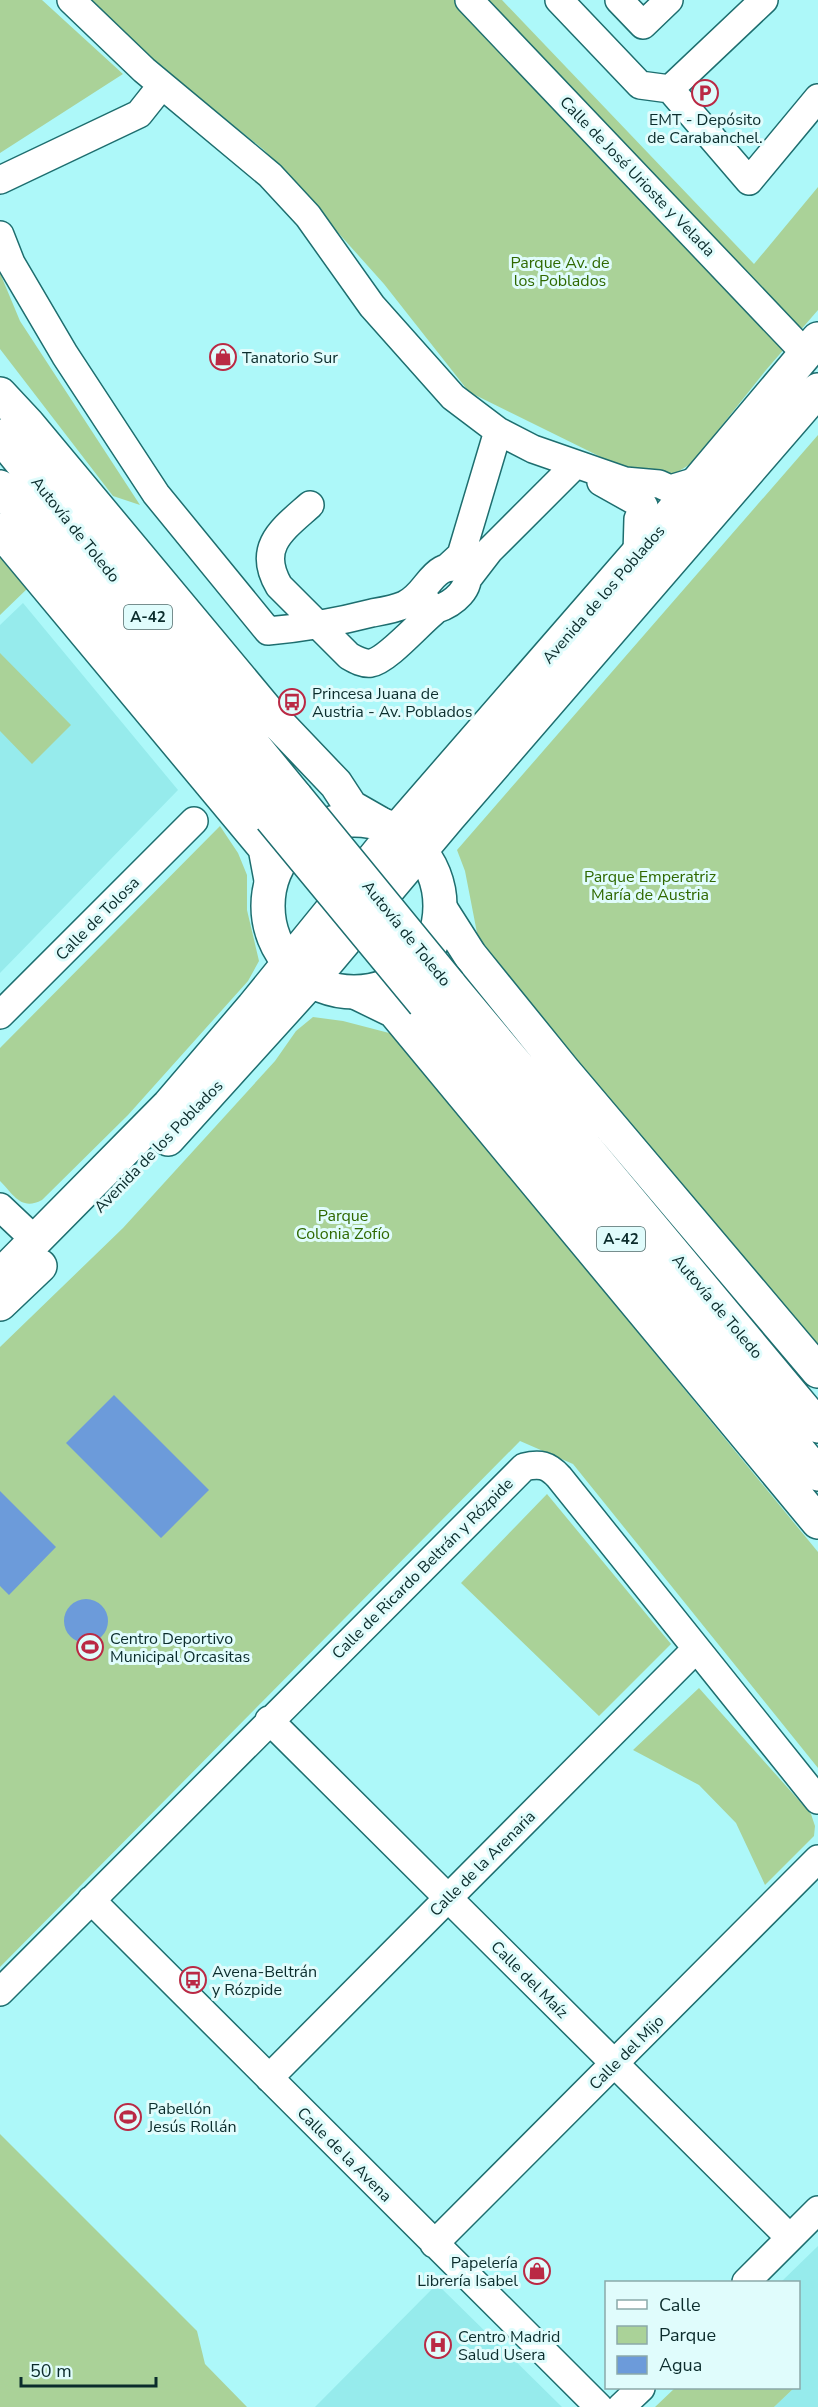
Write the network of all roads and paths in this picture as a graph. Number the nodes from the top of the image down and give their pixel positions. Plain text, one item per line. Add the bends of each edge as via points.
1 (70, 0) edge
2 (469, 0) edge
3 (560, 0) edge
4 (619, 0) edge
5 (669, 0) edge
6 (764, 0) edge
7 (162, 86) junction
8 (670, 89) junction
9 (818, 98) edge
10 (0, 180) edge
11 (0, 235) edge
12 (812, 346) edge
13 (0, 389) edge
14 (818, 390) edge
15 (0, 394) edge
16 (14, 430) edge
17 (498, 431) junction
18 (575, 465) junction
19 (700, 480) junction
20 (0, 487) edge
21 (310, 505) dead end
22 (0, 530) edge
23 (694, 533) junction
24 (637, 554) junction
25 (458, 572) junction
26 (430, 601) junction
27 (319, 626) junction
28 (194, 821) dead end
29 (388, 827) junction
30 (421, 852) junction
31 (271, 880) junction
32 (442, 911) junction
33 (300, 972) junction
34 (357, 993) junction
35 (437, 993) junction
36 (0, 1015) edge
37 (0, 1207) edge
38 (36, 1242) junction
39 (0, 1276) edge
40 (0, 1304) edge
41 (818, 1371) edge
42 (818, 1426) edge
43 (818, 1474) edge
44 (818, 1522) edge
45 (696, 1649) junction
46 (269, 1720) junction
47 (818, 1800) edge
48 (818, 1859) edge
49 (448, 1897) junction
50 (91, 1900) junction
51 (0, 1992) edge
52 (614, 2063) junction
53 (269, 2078) junction
54 (818, 2210) edge
55 (790, 2238) junction
56 (434, 2244) junction
57 (748, 2281) edge
58 (640, 2389) edge
59 (599, 2407) edge
60 (621, 2407) edge

1 - 7 street
2 - 12 street, Calle de José Urioste y Velada
3 - 8 street via 640,85
4 - 5 street via 643,25
6 - 8 street
7 - 10 street via 139,114
7 - 17 street via 270,175 308,216 372,306 415,357 453,397
8 - 9 street via 748,181
11 - 27 street via 11,263 65,355 156,495 268,632
12 - 19 main road, Avenida de los Poblados
12 - 23 main road, Avenida de los Poblados via 811,374 727,482
13 - 16 street
14 - 23 main road, Avenida de los Poblados
15 - 16 main road
16 - 29 main road via 336,784 351,807
16 - 35 main road, Autovía de Toledo / A-42, bridge via 296,797
17 - 18 street
17 - 25 street
18 - 19 street via 625,481 670,489
18 - 24 street via 644,506 638,519
18 - 25 street via 489,551
19 - 24 main road, Avenida de los Poblados
20 - 35 main road, Autovía de Toledo / A-42, bridge via 271,818
21 - 27 street via 276,536 271,572 279,586
22 - 31 main road via 265,849
23 - 30 main road, Avenida de los Poblados
24 - 29 main road, Avenida de los Poblados
25 - 26 street via 440,570 428,581
26 - 27 street
26 - 27 street via 388,653 373,663 349,656
28 - 36 street, Calle de Tolosa
29 - 30 main road
29 - 31 main road via 349,820 322,826 295,843
29 - 33 main road, Avenida de los Poblados
30 - 32 main road via 433,870
30 - 33 main road, Avenida de los Poblados
31 - 33 main road via 267,914 271,931 275,943
32 - 34 main road via 431,945 407,974 391,984
32 - 41 main road via 470,955 564,1071
33 - 34 main road via 333,990
33 - 38 main road, Avenida de los Poblados
33 - 40 main road, Avenida de los Poblados via 187,1119
34 - 44 main road via 394,1011
35 - 42 main road, Autovía de Toledo / A-42
35 - 43 main road, Autovía de Toledo / A-42
37 - 38 street
38 - 39 main road, Avenida de los Poblados
45 - 46 street, Calle de Ricardo Beltrán y Rózpide via 559,1477 549,1467 536,1464 524,1467 512,1477
45 - 47 street, Calle de Ricardo Beltrán y Rózpide
45 - 49 street, Calle de la Arenaria
46 - 49 street, Calle del Maíz
46 - 50 street, Calle de Ricardo Beltrán y Rózpide
48 - 52 street, Calle del Mijo
49 - 52 street, Calle del Maíz
49 - 53 street, Calle de la Arenaria
50 - 51 street, Calle de Ricardo Beltrán y Rózpide
50 - 53 street, Calle de la Avena
52 - 55 street, Calle del Maíz
52 - 56 street, Calle del Mijo
53 - 56 street, Calle de la Avena
54 - 55 street
55 - 57 street
56 - 59 street, Calle de la Avena
58 - 60 street

